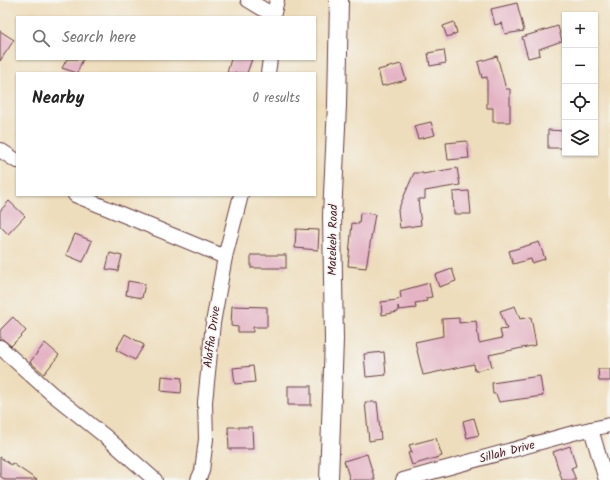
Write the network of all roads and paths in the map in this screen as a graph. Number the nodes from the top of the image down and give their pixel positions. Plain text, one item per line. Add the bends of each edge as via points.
1 (248, 0) edge
2 (277, 0) edge
3 (339, 0) edge
4 (273, 16) edge
5 (270, 60) edge
6 (268, 72) edge
7 (0, 150) edge
8 (16, 160) edge
9 (77, 196) edge
10 (242, 196) edge
11 (224, 257) junction
12 (0, 347) edge
13 (610, 425) edge
14 (591, 429) junction
15 (155, 480) edge
16 (198, 480) edge
17 (329, 480) edge
18 (403, 480) edge
19 (606, 480) edge

1 - 4 street
2 - 4 street
3 - 17 street, Matekeh Road via 338,105 332,216 334,340
5 - 6 street
7 - 8 street
9 - 11 street
10 - 11 street, Alaffia Drive
11 - 16 street, Alaffia Drive via 208,361 206,439 202,472
12 - 15 street
13 - 14 street, Sillah Drive
14 - 18 street, Sillah Drive
14 - 19 street

